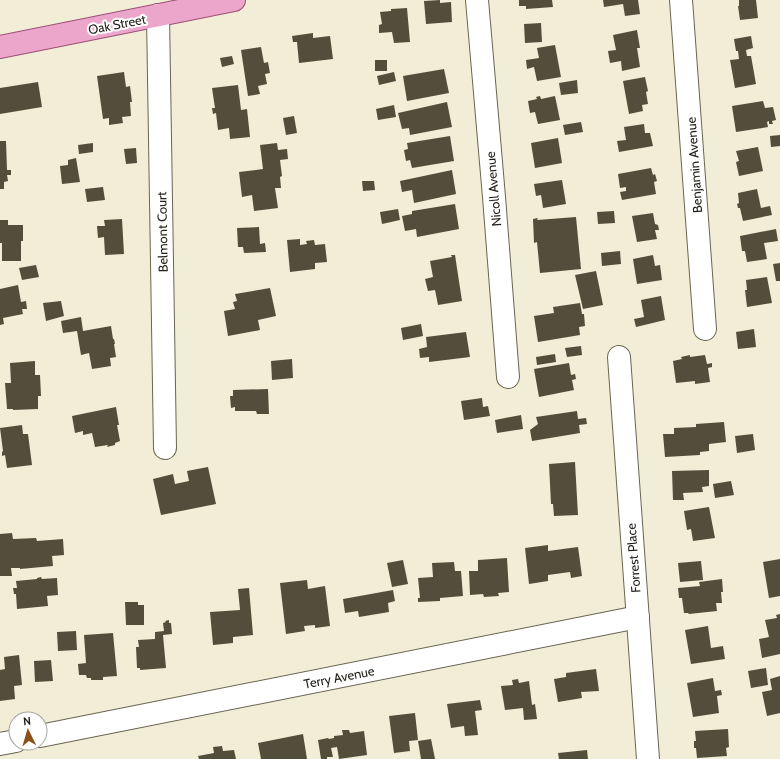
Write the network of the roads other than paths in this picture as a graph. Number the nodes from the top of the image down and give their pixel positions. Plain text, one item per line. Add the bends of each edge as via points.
1 (234, 0) edge
2 (477, 0) edge
3 (681, 0) edge
4 (158, 15) junction
5 (0, 47) edge
6 (705, 329) dead end
7 (618, 357) dead end
8 (508, 377) dead end
9 (166, 448) dead end
10 (638, 617) junction
11 (48, 734) edge
12 (648, 759) edge

1 - 4 main road, Oak Street
2 - 8 street, Nicoll Avenue
3 - 6 street, Benjamin Avenue
4 - 5 main road, Oak Street
4 - 9 street, Belmont Court
7 - 10 street, Forrest Place
10 - 11 street, Terry Avenue
10 - 12 street, Forrest Place

